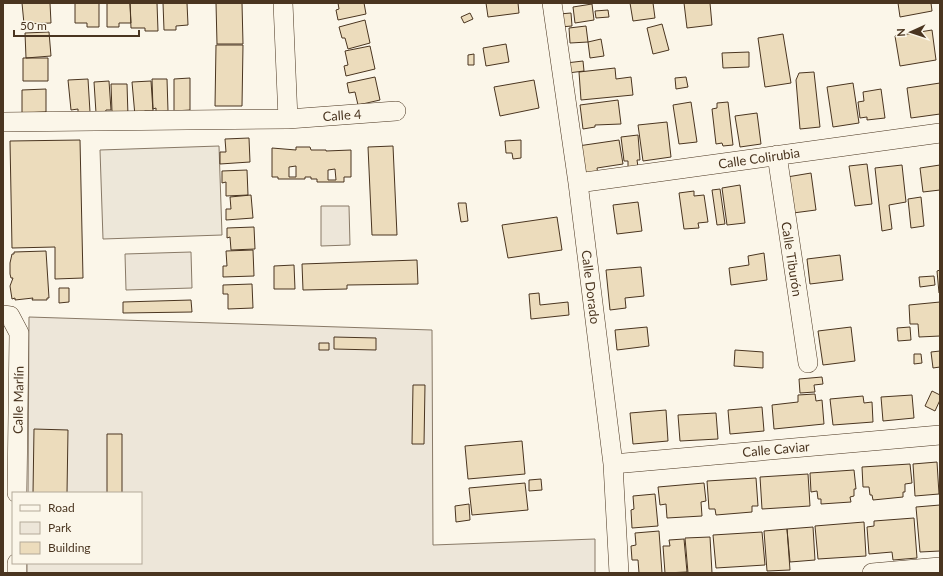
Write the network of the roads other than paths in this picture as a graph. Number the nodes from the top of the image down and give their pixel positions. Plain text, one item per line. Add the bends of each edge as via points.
1 (283, 3) edge
2 (552, 3) edge
3 (396, 111) dead end
4 (288, 119) junction
5 (3, 122) edge
6 (940, 133) edge
7 (776, 155) junction
8 (578, 183) junction
9 (3, 315) edge
10 (808, 363) dead end
11 (940, 436) edge
12 (10, 447) edge
13 (613, 464) junction
14 (18, 492) edge
15 (940, 567) edge
16 (619, 573) edge
17 (872, 573) edge

1 - 4 street
2 - 8 street, Calle Dorado
3 - 4 street, Calle 4
4 - 5 street, Calle 4
6 - 7 street, Calle Colirubia
7 - 8 street, Calle Colirubia
7 - 10 street, Calle Tiburón
8 - 13 street, Calle Dorado
9 - 12 street, Calle Marlín via 10,316 19,333
11 - 13 street, Calle Caviar
12 - 14 street, Calle Marlín
13 - 16 street, Calle Dorado
15 - 17 street

